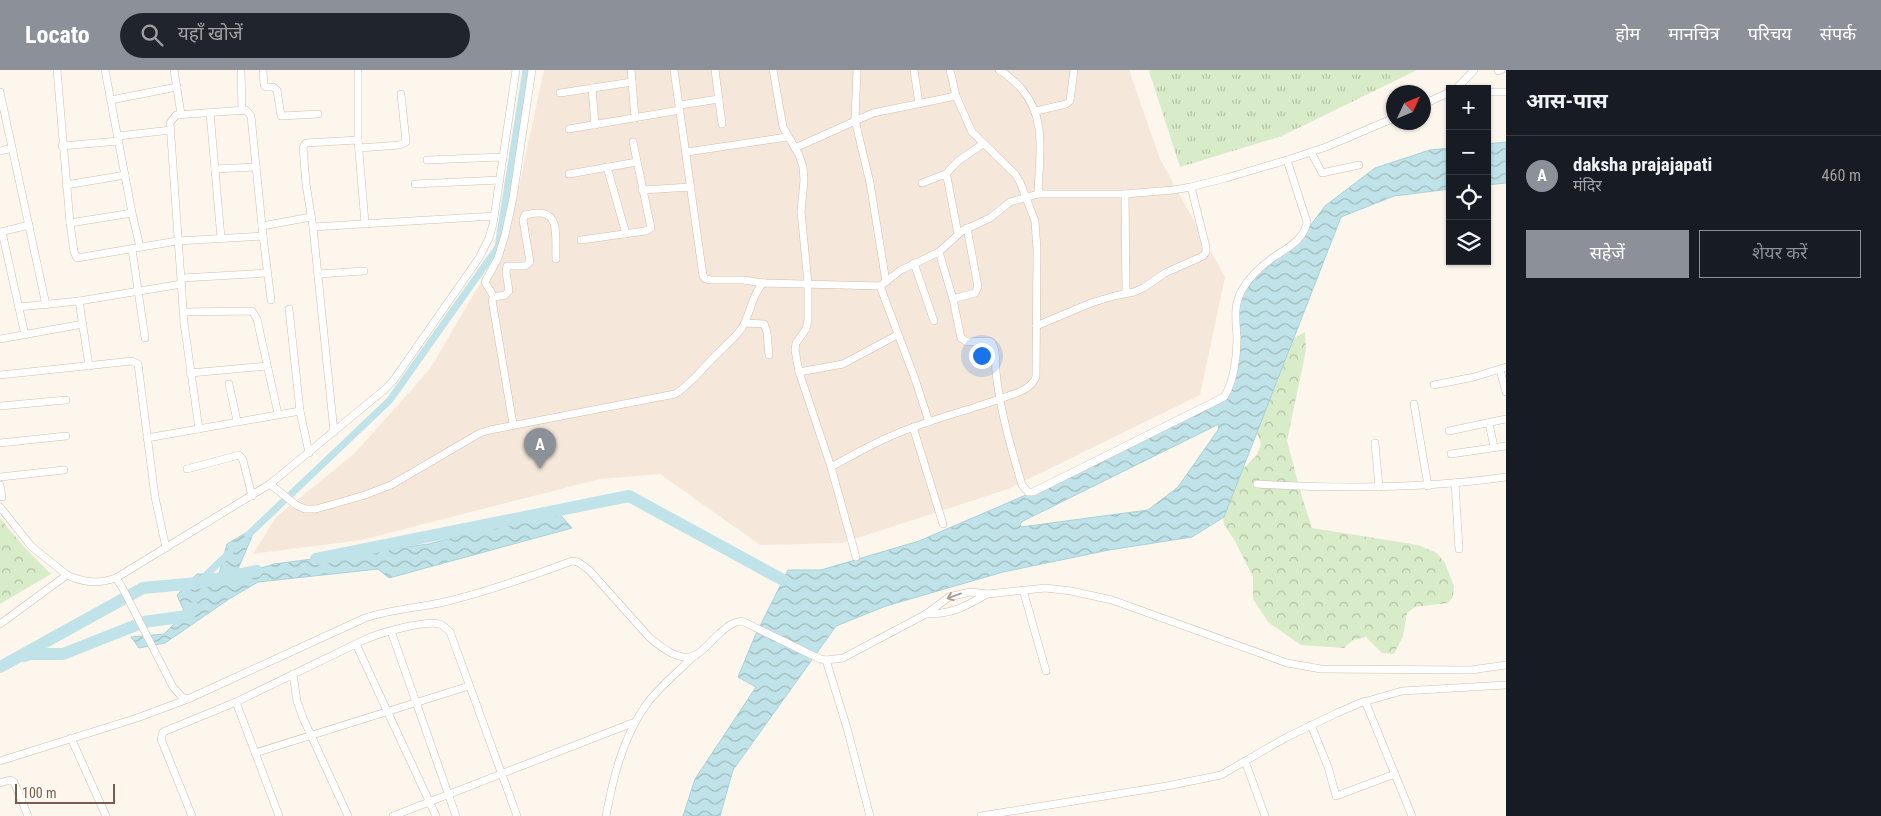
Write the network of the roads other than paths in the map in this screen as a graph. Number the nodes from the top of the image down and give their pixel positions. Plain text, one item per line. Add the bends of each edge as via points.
1 (57, 70) edge
2 (105, 70) edge
3 (174, 70) edge
4 (241, 70) edge
5 (263, 70) edge
6 (358, 70) edge
7 (516, 70) edge
8 (532, 70) edge
9 (631, 70) edge
10 (674, 70) edge
11 (715, 70) edge
12 (773, 70) edge
13 (857, 70) edge
14 (914, 70) edge
15 (952, 70) edge
16 (999, 70) edge
17 (1074, 70) edge
18 (1474, 70) edge
19 (632, 82) junction
20 (1461, 85) edge
21 (177, 88) junction
22 (592, 88) junction
23 (0, 92) edge
24 (1491, 92) edge
25 (1506, 92) edge
26 (560, 93) dead end
27 (401, 94) dead end
28 (1446, 94) edge
29 (956, 96) junction
30 (719, 99) junction
31 (111, 100) junction
32 (1431, 101) edge
33 (919, 104) junction
34 (680, 108) junction
35 (242, 111) junction
36 (1036, 111) junction
37 (210, 113) junction
38 (182, 114) junction
39 (318, 114) dead end
40 (635, 118) junction
41 (855, 120) junction
42 (1386, 121) edge
43 (722, 124) dead end
44 (595, 125) junction
45 (171, 130) junction
46 (570, 130) dead end
47 (787, 136) junction
48 (118, 138) junction
49 (633, 142) dead end
50 (358, 144) junction
51 (983, 144) junction
52 (62, 146) junction
53 (12, 148) junction
54 (795, 148) junction
55 (0, 151) edge
56 (687, 152) junction
57 (1311, 152) junction
58 (503, 157) junction
59 (427, 160) dead end
60 (1287, 160) junction
61 (637, 162) junction
62 (1359, 165) dead end
63 (256, 167) junction
64 (607, 167) junction
65 (215, 170) junction
66 (568, 174) dead end
67 (126, 175) junction
68 (945, 175) junction
69 (500, 180) junction
70 (922, 183) dead end
71 (415, 184) dead end
72 (66, 185) junction
73 (691, 187) junction
74 (1191, 187) junction
75 (642, 190) junction
76 (1038, 194) junction
77 (1125, 194) junction
78 (1026, 197) junction
79 (132, 213) junction
80 (494, 216) junction
81 (311, 217) junction
82 (365, 223) junction
83 (70, 224) junction
84 (29, 225) junction
85 (262, 226) junction
86 (313, 227) junction
87 (967, 228) junction
88 (1, 232) edge
89 (626, 234) junction
90 (958, 234) junction
91 (263, 236) junction
92 (221, 238) junction
93 (581, 240) dead end
94 (177, 241) junction
95 (140, 247) junction
96 (132, 249) junction
97 (939, 252) junction
98 (556, 259) dead end
99 (914, 263) junction
100 (364, 271) dead end
101 (267, 273) junction
102 (318, 274) junction
103 (182, 281) junction
104 (764, 283) junction
105 (808, 283) junction
106 (883, 284) junction
107 (137, 291) junction
108 (1126, 293) junction
109 (494, 297) junction
110 (953, 299) junction
111 (271, 300) dead end
112 (79, 301) junction
113 (46, 305) junction
114 (19, 307) junction
115 (289, 309) dead end
116 (184, 312) junction
117 (934, 320) dead end
118 (745, 323) junction
119 (82, 324) junction
120 (1036, 326) junction
121 (25, 335) junction
122 (898, 335) junction
123 (145, 338) dead end
124 (0, 339) edge
125 (769, 355) dead end
126 (89, 366) junction
127 (267, 366) junction
128 (1503, 369) edge
129 (799, 372) junction
130 (190, 373) junction
131 (0, 376) edge
132 (229, 384) dead end
133 (1434, 385) dead end
134 (1506, 392) edge
135 (1000, 399) junction
136 (66, 400) dead end
137 (1414, 404) dead end
138 (0, 406) edge
139 (300, 411) junction
140 (278, 414) junction
141 (1506, 419) edge
142 (237, 421) junction
143 (928, 422) junction
144 (1489, 423) junction
145 (513, 424) junction
146 (913, 427) junction
147 (199, 429) junction
148 (1448, 431) dead end
149 (334, 432) junction
150 (66, 436) dead end
151 (147, 438) junction
152 (0, 443) edge
153 (1375, 443) dead end
154 (1506, 446) edge
155 (1494, 447) junction
156 (309, 453) junction
157 (1451, 454) dead end
158 (831, 467) junction
159 (187, 469) dead end
160 (64, 470) dead end
161 (1506, 477) edge
162 (0, 478) edge
163 (1455, 483) junction
164 (1257, 484) dead end
165 (0, 485) edge
166 (273, 486) junction
167 (1428, 486) junction
168 (1379, 487) junction
169 (252, 496) junction
170 (2, 497) dead end
171 (0, 507) edge
172 (943, 524) dead end
173 (166, 548) junction
174 (1459, 549) dead end
175 (856, 557) dead end
176 (68, 575) junction
177 (116, 578) junction
178 (1023, 590) junction
179 (988, 594) junction
180 (926, 614) junction
181 (0, 624) edge
182 (391, 630) junction
183 (356, 644) junction
184 (696, 654) junction
185 (823, 660) junction
186 (1506, 665) edge
187 (1046, 671) dead end
188 (293, 674) junction
189 (1506, 685) edge
190 (469, 686) junction
191 (188, 699) junction
192 (1365, 701) junction
193 (236, 702) junction
194 (416, 702) junction
195 (387, 712) junction
196 (635, 722) junction
197 (1311, 725) junction
198 (310, 735) junction
199 (71, 738) junction
200 (255, 753) junction
201 (0, 761) edge
202 (1245, 761) junction
203 (1395, 774) junction
204 (501, 776) junction
205 (0, 783) edge
206 (448, 795) junction
207 (429, 802) junction
208 (28, 816) edge
209 (106, 816) edge
210 (192, 816) edge
211 (279, 816) edge
212 (348, 816) edge
213 (393, 816) edge
214 (436, 816) edge
215 (456, 816) edge
216 (516, 816) edge
217 (606, 816) edge
218 (870, 816) edge
219 (981, 816) edge
220 (1266, 816) edge
221 (1412, 816) edge

1 - 52 street
2 - 31 street
3 - 21 street
4 - 35 street
5 - 39 street via 264,85 277,90 280,116
6 - 50 street
7 - 58 street
8 - 109 street via 504,235 498,258 485,282
9 - 19 street
10 - 34 street
11 - 30 street
12 - 47 street
13 - 41 street
14 - 33 street
15 - 29 street
16 - 36 street via 1028,96
17 - 36 street via 1070,101
18 - 20 street
19 - 22 street
19 - 40 street
21 - 31 street
21 - 38 street
22 - 26 street
22 - 44 street
23 - 53 street
24 - 25 street
27 - 50 street via 406,142 400,145
28 - 32 street
29 - 33 street
29 - 51 street via 972,132
30 - 34 street
30 - 43 street
31 - 48 street
33 - 41 street
34 - 40 street
34 - 56 street
35 - 37 street
35 - 63 street via 249,112 251,116
36 - 76 street via 1040,132
37 - 38 street
37 - 65 street
38 - 45 street via 172,118
40 - 44 street
41 - 54 street
41 - 106 street via 870,183
42 - 57 street
44 - 46 street
45 - 48 street
45 - 94 street
47 - 54 street
47 - 56 street
48 - 52 street
48 - 67 street
49 - 61 street
50 - 81 street via 304,145
50 - 82 street
51 - 68 street
51 - 78 street via 1015,174
52 - 72 street
53 - 55 street
53 - 84 street
54 - 105 street via 804,180 801,212
56 - 73 street
57 - 60 street
57 - 62 street via 1322,173
58 - 59 street
58 - 69 street
60 - 74 street
60 - 135 street via 1305,214 1306,230 1243,287 1235,311 1237,339 1231,384 1224,397 1034,492 1028,492 1022,485
61 - 64 street
61 - 75 street
63 - 65 street
63 - 85 street
64 - 66 street
64 - 89 street
65 - 92 street
67 - 72 street
67 - 79 street
68 - 70 street
68 - 90 street
69 - 71 street
69 - 80 street
72 - 83 street
73 - 75 street
73 - 104 street via 703,276 711,280
74 - 77 street
74 - 108 street via 1206,252 1143,288
75 - 89 street via 650,228
76 - 77 street
76 - 78 street
77 - 108 street
78 - 87 street via 1010,202 990,218
78 - 120 street via 1037,235
79 - 83 street
79 - 95 street
80 - 82 street
80 - 149 street via 489,238 479,258 393,381
81 - 85 street
81 - 86 street
82 - 86 street
83 - 96 street via 77,258
84 - 88 street
84 - 113 street
85 - 91 street
86 - 102 street
87 - 90 street
87 - 110 street via 978,287 975,293
88 - 114 street
89 - 93 street
90 - 97 street
91 - 92 street
91 - 101 street
92 - 94 street
94 - 95 street
94 - 103 street
95 - 96 street
96 - 107 street
97 - 99 street
97 - 110 street
98 - 109 street via 551,217 546,213 525,215 523,220 530,262 525,266 507,266 509,291
99 - 106 street
99 - 117 street
100 - 102 street
101 - 103 street
101 - 111 street
102 - 149 street
103 - 107 street
103 - 116 street
104 - 105 street
104 - 118 street via 756,293
105 - 106 street
105 - 129 street via 807,325 795,346
106 - 122 street
107 - 112 street
107 - 123 street
108 - 120 street via 1091,303
109 - 145 street via 492,304
110 - 135 street via 961,338 968,342 993,343
112 - 113 street
112 - 119 street
113 - 114 street
114 - 121 street
115 - 139 street
116 - 127 street via 252,311 258,319
116 - 130 street
118 - 125 street via 764,324
118 - 145 street via 675,394
119 - 121 street
119 - 126 street
120 - 135 street via 1034,383
121 - 124 street
122 - 129 street via 843,364
122 - 143 street
126 - 131 street
126 - 151 street via 132,361 138,364
127 - 130 street
127 - 140 street
128 - 133 street
128 - 134 street
129 - 158 street
130 - 147 street
132 - 142 street
135 - 143 street
136 - 138 street
137 - 167 street
139 - 140 street
139 - 156 street
140 - 142 street
141 - 144 street
142 - 147 street
143 - 146 street
144 - 148 street
144 - 155 street
145 - 166 street via 480,433 391,485 316,509 305,509 288,500
146 - 158 street
146 - 172 street
147 - 151 street
149 - 156 street
150 - 152 street
151 - 173 street
153 - 168 street
154 - 155 street
155 - 157 street
156 - 166 street
158 - 175 street
159 - 169 street via 239,455
160 - 162 street
161 - 163 street
163 - 167 street
163 - 174 street
164 - 168 street
165 - 170 street
166 - 169 street
167 - 168 street
169 - 173 street
171 - 176 street via 31,546
173 - 177 street
176 - 177 street via 96,583
176 - 181 street
177 - 191 street via 178,693
178 - 179 street
178 - 186 street via 1045,588 1112,600 1287,663 1321,669 1471,670
178 - 187 street
179 - 180 street via 955,611
179 -> 180 street via 960,593
180 - 185 street via 843,658
182 - 183 street
182 - 190 street via 429,624 440,624 446,628
182 - 194 street
183 - 188 street
183 - 195 street
184 - 185 street via 728,626 742,621
184 - 191 street via 685,657 661,647 589,570 572,561 454,599 390,610 365,618
184 - 196 street via 654,696
185 - 218 street via 847,728
188 - 193 street
188 - 198 street via 299,708
189 - 192 street via 1402,691
190 - 194 street
190 - 204 street
191 - 199 street
192 - 197 street
192 - 203 street
193 - 200 street
193 - 210 street via 160,735
194 - 195 street
194 - 206 street
195 - 198 street
195 - 207 street
196 - 204 street
196 - 217 street via 619,762
197 - 202 street
197 - 203 street via 1336,796
198 - 200 street
198 - 212 street
199 - 201 street
199 - 209 street
200 - 211 street
202 - 219 street via 1209,778
202 - 220 street
203 - 221 street
204 - 206 street
204 - 216 street
205 - 208 street via 14,782
206 - 207 street
206 - 215 street
207 - 213 street
207 - 214 street

